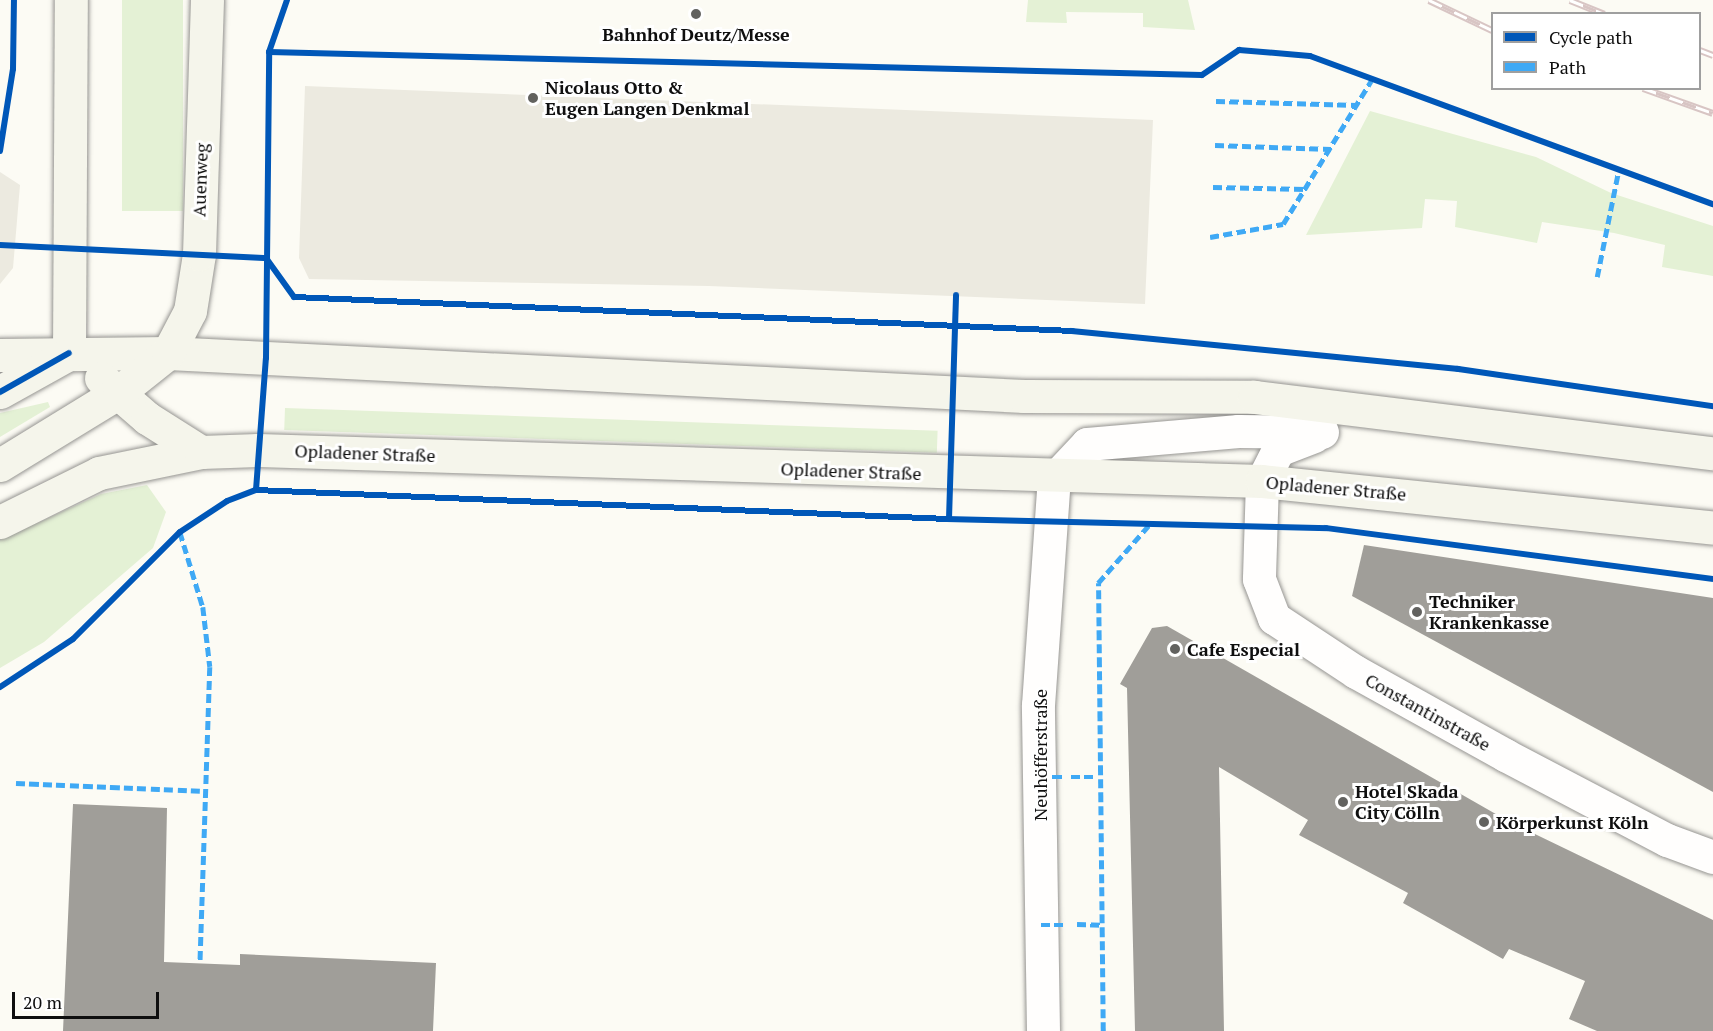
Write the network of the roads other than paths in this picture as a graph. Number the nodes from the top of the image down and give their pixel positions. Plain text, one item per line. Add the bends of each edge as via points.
1 (71, 0) edge
2 (207, 0) edge
3 (69, 353) junction
4 (168, 353) junction
5 (0, 355) edge
6 (0, 392) edge
7 (119, 392) junction
8 (1380, 410) junction
9 (1322, 432) junction
10 (201, 452) junction
11 (1713, 453) edge
12 (0, 465) edge
13 (1054, 479) junction
14 (1262, 481) junction
15 (0, 522) edge
16 (1713, 528) edge
17 (1713, 857) edge
18 (1043, 1031) edge

1 - 3 main road
2 - 4 main road, Auenweg via 199,254 190,311
3 - 4 main road
3 - 5 main road
3 - 6 main road
3 - 7 main road
4 - 7 main road
4 - 8 main road via 1024,396 1254,397
7 - 10 main road via 147,418
7 - 12 main road
8 - 9 street
8 - 11 main road
9 - 13 street via 1238,431 1087,444
9 - 14 street via 1278,450
10 - 13 main road, Opladener Straße via 258,450
10 - 15 main road, Opladener Straße via 99,473
13 - 14 main road, Opladener Straße
13 - 18 street, Neuhöfferstraße via 1038,705
14 - 16 main road, Opladener Straße
14 - 17 street, Constantinstraße via 1259,579 1274,618 1356,672 1504,755 1667,840

